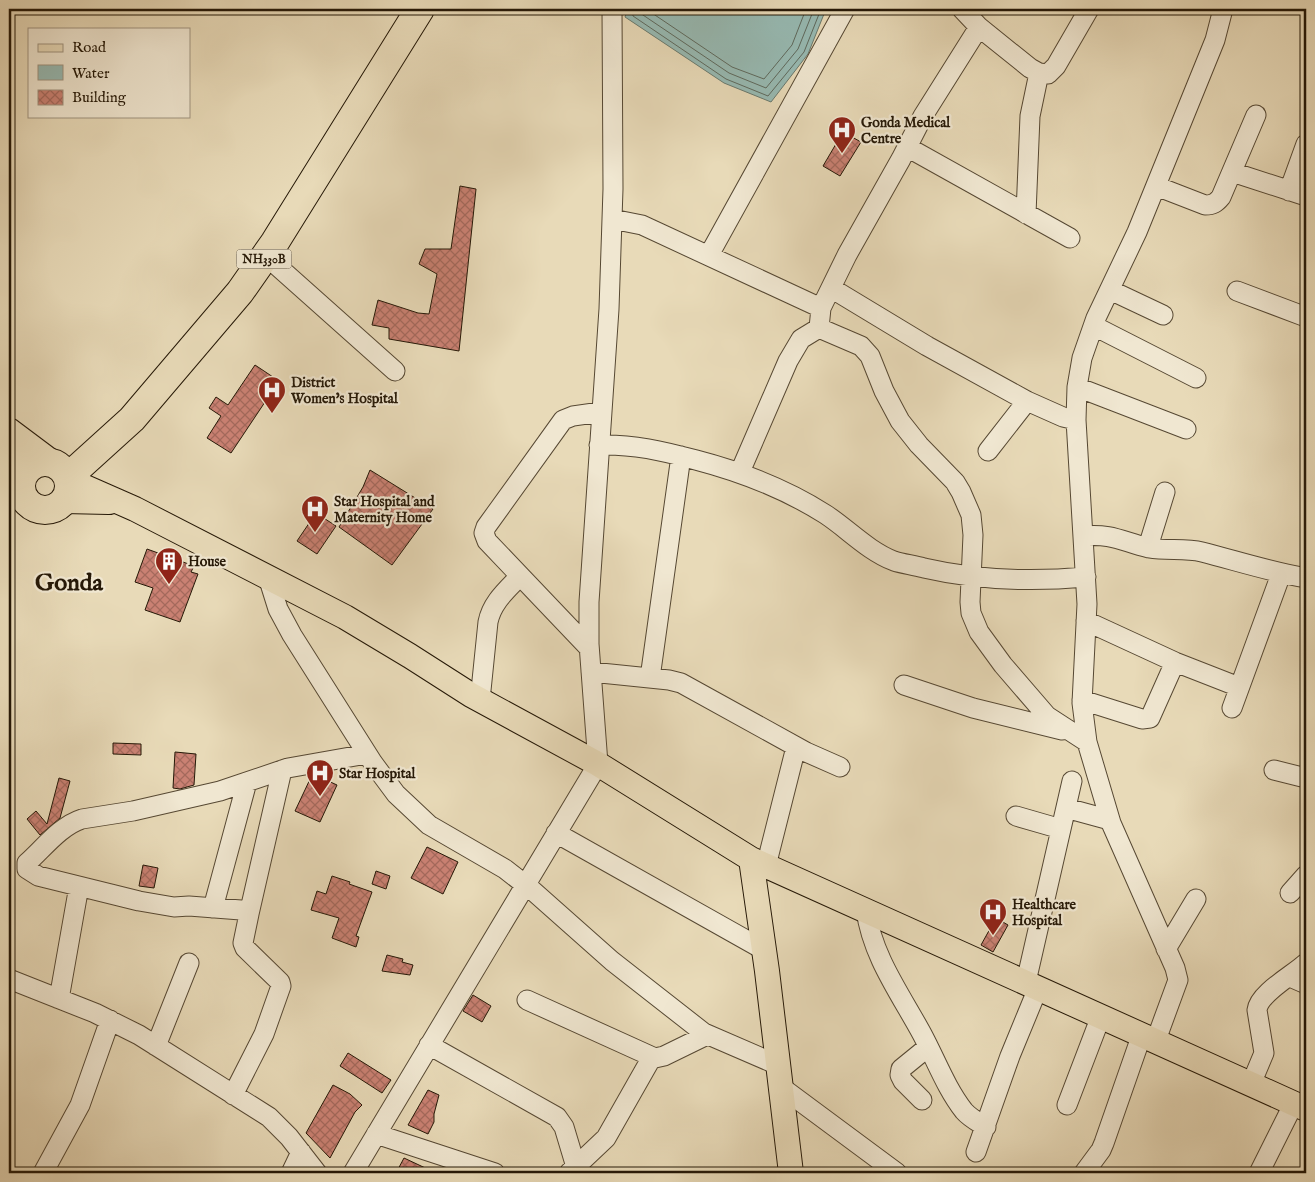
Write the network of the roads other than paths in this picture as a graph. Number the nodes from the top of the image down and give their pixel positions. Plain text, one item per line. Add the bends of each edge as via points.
1 (398, 9) edge
2 (420, 9) edge
3 (612, 9) edge
4 (845, 9) edge
5 (962, 9) edge
6 (1089, 9) edge
7 (1224, 9) edge
8 (979, 28) junction
9 (1040, 74) junction
10 (1256, 115) dead end
11 (1306, 144) edge
12 (907, 147) junction
13 (1232, 172) junction
14 (1156, 186) junction
15 (1298, 194) edge
16 (1026, 214) junction
17 (612, 219) junction
18 (1070, 238) dead end
19 (709, 255) junction
20 (266, 256) junction
21 (830, 288) junction
22 (1110, 290) junction
23 (1238, 292) dead end
24 (820, 308) junction
25 (1163, 315) dead end
26 (1306, 317) edge
27 (1094, 326) junction
28 (819, 328) junction
29 (395, 371) dead end
30 (1196, 378) dead end
31 (1077, 387) junction
32 (1027, 401) junction
33 (601, 412) junction
34 (1076, 420) junction
35 (1186, 429) dead end
36 (9, 432) edge
37 (599, 445) junction
38 (988, 451) dead end
39 (681, 456) junction
40 (740, 472) junction
41 (57, 476) junction
42 (1165, 492) dead end
43 (18, 505) edge
44 (1083, 536) junction
45 (1148, 547) junction
46 (1281, 574) junction
47 (520, 576) junction
48 (971, 576) junction
49 (268, 577) junction
50 (1086, 577) junction
51 (1306, 578) edge
52 (1086, 621) junction
53 (589, 648) junction
54 (1175, 662) junction
55 (591, 672) junction
56 (650, 678) junction
57 (904, 685) dead end
58 (1239, 687) junction
59 (480, 700) junction
60 (1082, 700) junction
61 (1232, 708) dead end
62 (1084, 743) junction
63 (796, 747) junction
64 (367, 754) junction
65 (598, 764) junction
66 (840, 767) dead end
67 (282, 770) junction
68 (1274, 770) dead end
69 (1306, 778) edge
70 (1072, 781) dead end
71 (247, 782) junction
72 (1066, 808) junction
73 (1016, 816) dead end
74 (1110, 820) junction
75 (1061, 829) junction
76 (556, 833) junction
77 (758, 862) junction
78 (1306, 875) edge
79 (525, 885) junction
80 (80, 886) junction
81 (1290, 893) dead end
82 (1196, 898) dead end
83 (213, 908) junction
84 (866, 910) junction
85 (249, 914) junction
86 (764, 950) junction
87 (1166, 950) junction
88 (1306, 962) edge
89 (189, 963) dead end
90 (9, 979) edge
91 (1298, 980) edge
92 (1032, 985) junction
93 (59, 999) junction
94 (527, 1000) dead end
95 (1101, 1016) junction
96 (110, 1020) junction
97 (707, 1035) junction
98 (1149, 1037) junction
99 (429, 1045) junction
100 (156, 1046) junction
101 (928, 1047) junction
102 (652, 1057) junction
103 (779, 1076) junction
104 (1250, 1084) junction
105 (233, 1095) junction
106 (922, 1100) dead end
107 (1067, 1105) dead end
108 (1300, 1106) edge
109 (986, 1127) junction
110 (376, 1134) junction
111 (301, 1152) junction
112 (976, 1152) dead end
113 (573, 1170) edge
114 (43, 1173) edge
115 (291, 1173) edge
116 (318, 1173) edge
117 (353, 1173) edge
118 (495, 1173) edge
119 (791, 1173) edge
120 (897, 1173) edge
121 (1084, 1173) edge
122 (1259, 1173) edge

1 - 41 highway, NH330B via 318,148 257,241 202,313
2 - 20 highway, NH330B
3 - 17 street
4 - 19 street
5 - 8 street
6 - 9 street via 1056,66 1048,74
7 - 14 street via 1215,40
8 - 9 street
8 - 12 street
9 - 16 street via 1030,116
10 - 13 street
11 - 15 street
12 - 16 street
12 - 21 street
13 - 14 street via 1221,197 1212,205
13 - 15 street
14 - 22 street
16 - 18 street
17 - 19 street via 642,225
17 - 33 street
19 - 24 street
20 - 29 street
20 - 41 highway, NH330B via 240,292 143,406 112,438
21 - 24 street
21 - 32 street
22 - 25 street
22 - 27 street
23 - 26 street
24 - 28 street
27 - 30 street
27 - 31 street via 1082,358
28 - 40 street via 800,339
28 - 48 street via 861,346 870,356 900,421 955,482 971,515
31 - 34 street
31 - 35 street
32 - 34 street
32 - 38 street
33 - 37 street
33 - 47 street via 563,420 486,526 486,541
34 - 44 street
36 - 41 main road
37 - 39 street via 654,448
37 - 53 street
39 - 40 street
39 - 56 street
40 - 48 street via 790,494 894,561
41 - 43 highway, NH330B via 21,482
41 - 43 highway, NH330B via 61,505 51,510
41 - 49 main road via 121,503
42 - 45 street
44 - 45 street via 1116,537
44 - 50 street
45 - 46 street via 1201,552
46 - 51 street
46 - 58 street
47 - 53 street
47 - 59 street via 490,612
48 - 50 street
48 - 62 street via 971,613 979,632 1047,716
49 - 59 main road via 345,617
49 - 64 street via 278,609 292,635
50 - 52 street
52 - 54 street
52 - 60 street
53 - 55 street
54 - 58 street
54 - 60 street via 1150,718 1142,719
55 - 56 street
55 - 65 street
56 - 63 street via 681,683
57 - 62 street
58 - 61 street
59 - 65 main road
60 - 62 street
62 - 74 street
63 - 66 street
63 - 77 street
64 - 67 street
64 - 79 street via 396,794 429,825
65 - 76 street
65 - 77 main road
67 - 71 street
67 - 85 street
68 - 69 street
70 - 72 street
71 - 80 street via 220,792 74,821 26,867 38,876
71 - 83 street
72 - 74 street
72 - 75 street
73 - 75 street
74 - 87 street
75 - 92 street
76 - 79 street
76 - 86 street
77 - 84 main road
77 - 86 main road
78 - 81 street
79 - 97 street via 612,961
79 - 99 street
80 - 83 street via 174,907
80 - 93 street
82 - 87 street
83 - 85 street via 241,910
84 - 92 main road
84 - 101 street via 868,929 888,975
85 - 105 street via 243,943 245,948 281,986 264,1034
86 - 103 main road
87 - 98 street via 1178,980
88 - 91 street
89 - 100 street
90 - 93 street
91 - 104 street via 1272,990 1258,1005 1264,1053
92 - 95 main road
92 - 109 street
93 - 96 street
94 - 102 street
95 - 98 main road
95 - 107 street
96 - 100 street
96 - 114 street via 80,1104
97 - 102 street via 664,1056
97 - 103 street
98 - 104 main road
98 - 121 street via 1101,1150
99 - 110 street
99 - 113 street via 557,1117 564,1127
100 - 105 street
101 - 106 street via 901,1069 900,1075
101 - 109 street via 943,1079 965,1112
102 - 113 street via 606,1138
103 - 119 main road
103 - 120 street
104 - 108 main road
105 - 111 street via 269,1117
108 - 122 street
109 - 112 street
110 - 117 street
110 - 118 street
111 - 115 street
111 - 116 street

